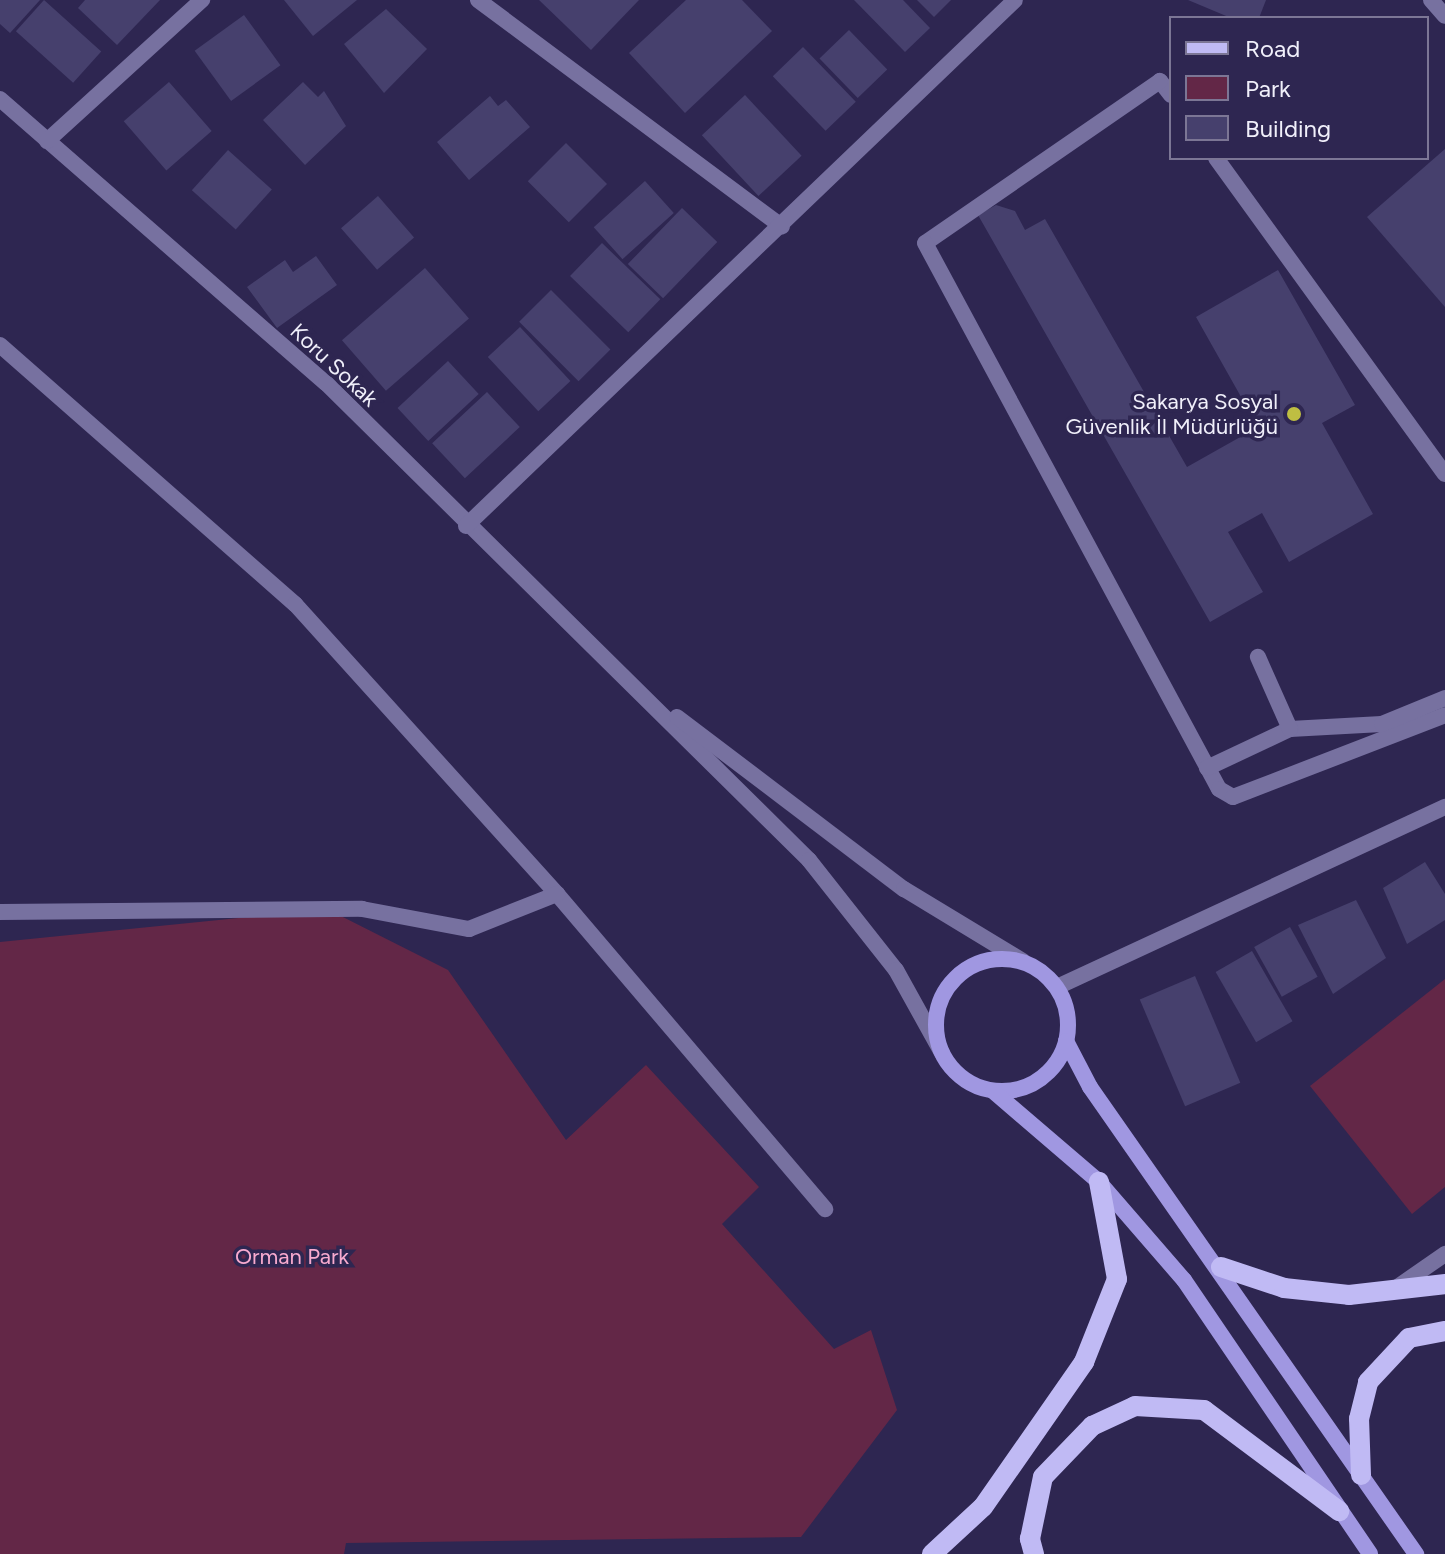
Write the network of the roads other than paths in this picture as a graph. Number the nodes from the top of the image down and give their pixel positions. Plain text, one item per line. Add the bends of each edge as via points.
1 (202, 0) edge
2 (478, 0) edge
3 (1015, 0) edge
4 (1431, 0) edge
5 (1445, 16) edge
6 (1169, 92) edge
7 (0, 99) edge
8 (47, 141) junction
9 (1217, 160) edge
10 (782, 227) junction
11 (0, 345) edge
12 (1445, 474) edge
13 (466, 526) junction
14 (1258, 657) dead end
15 (624, 677) junction
16 (1445, 698) edge
17 (1445, 715) edge
18 (1290, 729) junction
19 (1207, 768) junction
20 (1445, 807) edge
21 (557, 894) junction
22 (0, 912) edge
23 (1023, 961) junction
24 (1057, 987) junction
25 (1066, 1041) junction
26 (942, 1053) junction
27 (993, 1091) junction
28 (1099, 1182) junction
29 (825, 1209) dead end
30 (1445, 1254) edge
31 (1221, 1267) junction
32 (1445, 1284) edge
33 (1396, 1288) junction
34 (1445, 1331) edge
35 (1361, 1475) junction
36 (1339, 1511) junction
37 (932, 1554) edge
38 (1034, 1554) edge
39 (1370, 1554) edge
40 (1416, 1554) edge

1 - 8 street
2 - 10 street
3 - 10 street
4 - 5 street
6 - 19 street via 1160,81 925,243
7 - 8 street, Koru Sokak
8 - 13 street, Koru Sokak via 326,383
9 - 12 street
10 - 13 street
11 - 21 street via 295,604
13 - 15 street, Koru Sokak
14 - 18 street
15 - 23 street via 904,889
15 - 26 street via 809,860 896,970
16 - 18 street via 1382,724
17 - 19 street via 1233,797
18 - 19 street
20 - 24 street
21 - 22 street via 469,929 362,909
21 - 29 street
23 - 24 main road
23 - 26 main road via 990,960 960,973 938,1010
24 - 25 main road
25 - 27 main road via 1036,1082
25 - 31 main road via 1090,1087
26 - 27 main road via 972,1084
27 - 28 main road
28 - 36 main road via 1184,1280
28 - 37 main road via 1117,1279 1084,1362 983,1507
30 - 33 street
31 - 33 main road via 1284,1288 1349,1295
31 - 35 main road
32 - 33 main road
34 - 35 main road via 1409,1338 1368,1382 1359,1419
35 - 40 main road
36 - 38 main road via 1204,1410 1135,1406 1092,1426 1043,1477 1030,1539
36 - 39 main road

